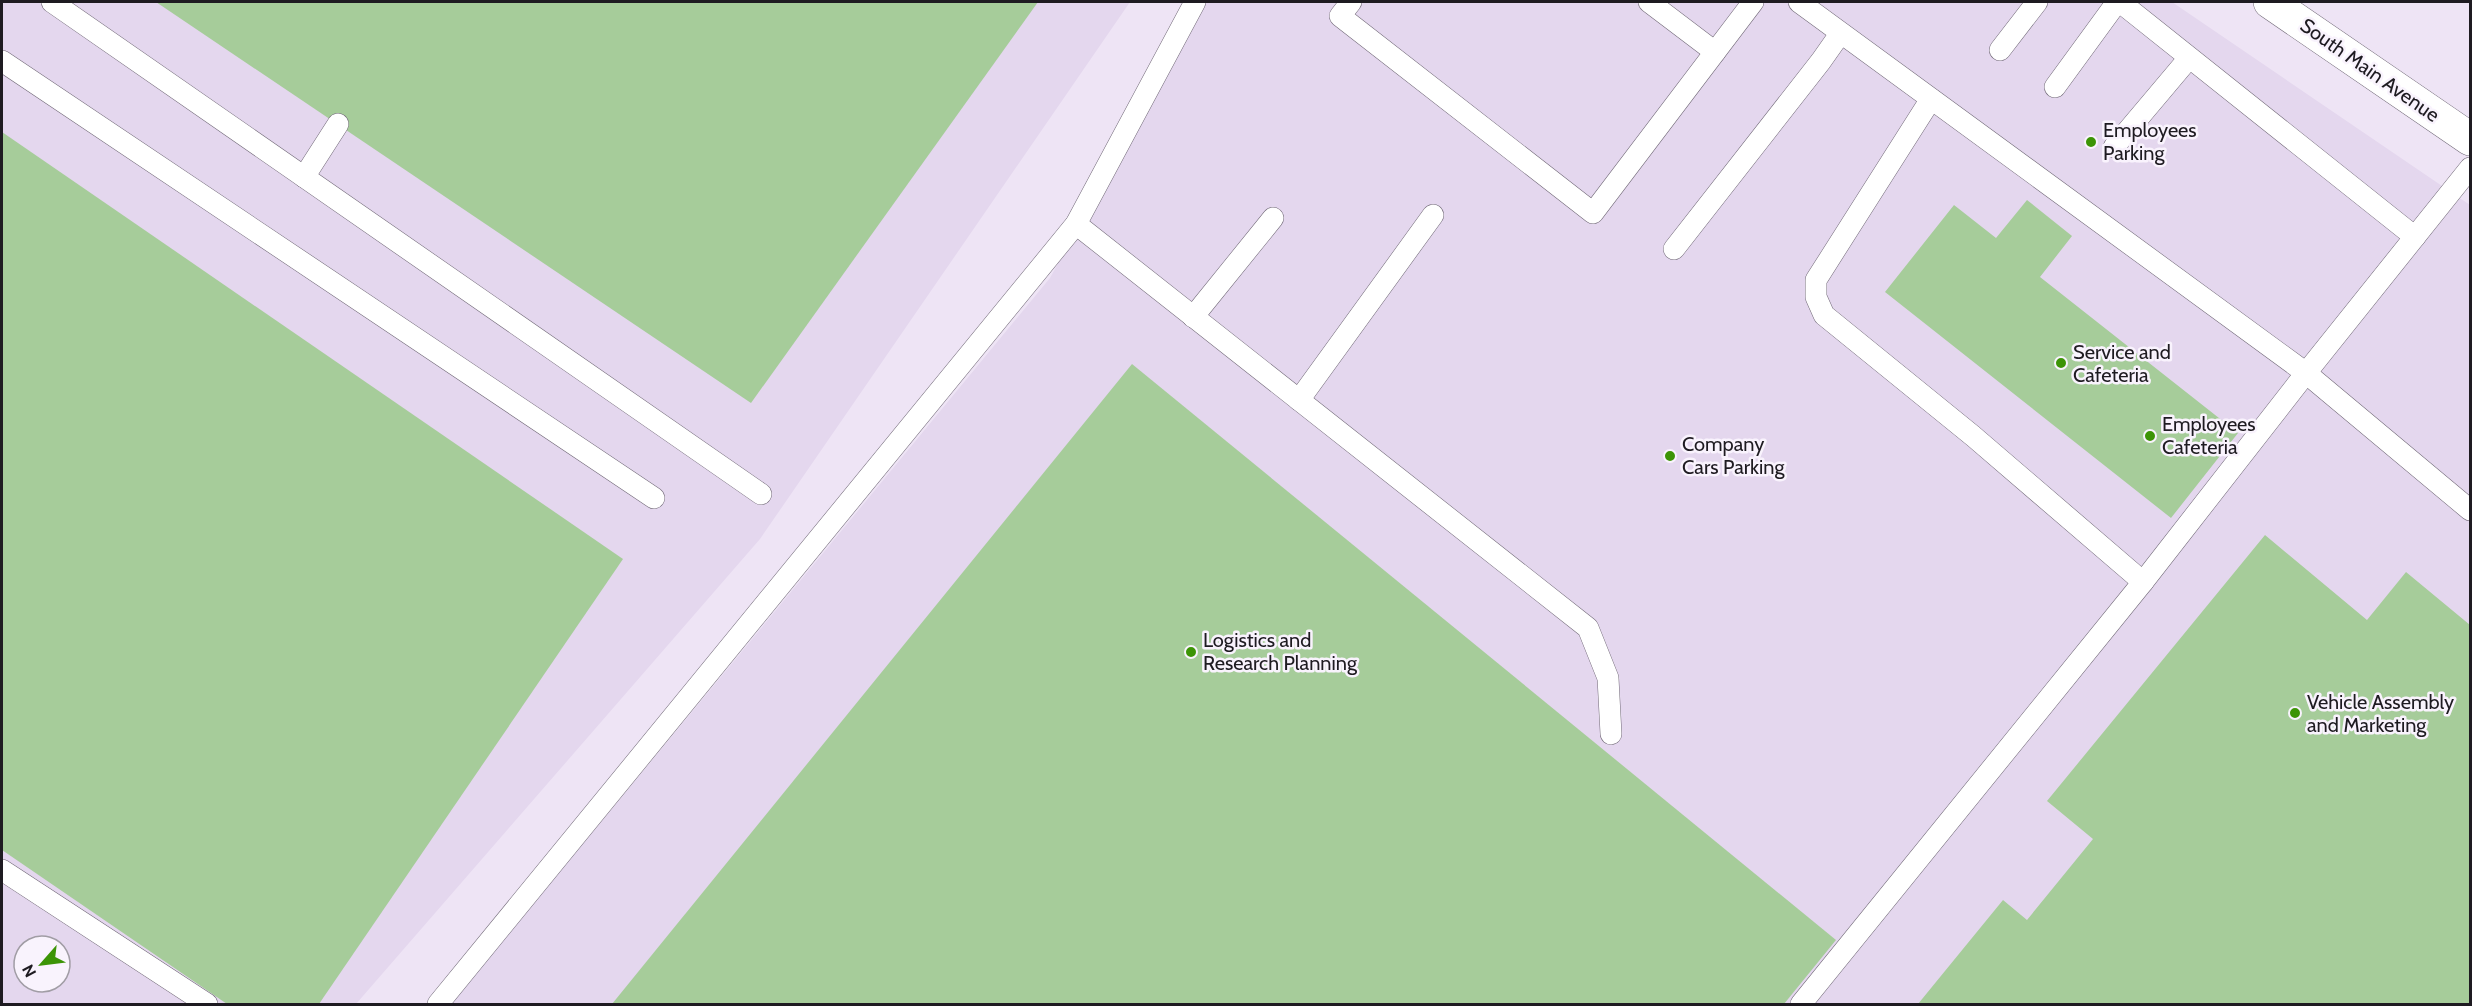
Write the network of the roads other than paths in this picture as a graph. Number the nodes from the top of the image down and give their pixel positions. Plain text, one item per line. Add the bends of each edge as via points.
1 (52, 2) edge
2 (1195, 2) edge
3 (1351, 2) edge
4 (1649, 2) edge
5 (1753, 2) edge
6 (1799, 2) edge
7 (2037, 2) edge
8 (2118, 2) edge
9 (2270, 2) edge
10 (1840, 34) junction
11 (2000, 50) dead end
12 (1715, 52) junction
13 (2189, 58) junction
14 (2, 61) edge
15 (2055, 87) dead end
16 (1931, 99) junction
17 (338, 124) dead end
18 (2470, 139) edge
19 (2114, 147) dead end
20 (2470, 168) edge
21 (304, 177) junction
22 (1433, 215) dead end
23 (1273, 218) dead end
24 (1076, 224) junction
25 (2415, 237) junction
26 (1674, 249) dead end
27 (1193, 317) junction
28 (2306, 373) junction
29 (1299, 400) junction
30 (761, 494) dead end
31 (654, 498) dead end
32 (2470, 510) edge
33 (2143, 582) junction
34 (1611, 734) dead end
35 (2, 870) edge
36 (207, 1005) edge
37 (438, 1005) edge
38 (1801, 1005) edge

1 - 21 lane
2 - 24 lane
3 - 12 lane via 1340,16 1593,213
4 - 12 lane
5 - 12 lane
6 - 10 lane
7 - 11 lane
8 - 13 lane
8 - 15 lane
9 - 18 street, South Main Avenue
10 - 16 lane
10 - 26 lane
13 - 19 lane
13 - 25 lane
14 - 31 lane
16 - 28 lane
16 - 33 lane via 1816,280 1816,297 1824,315
17 - 21 lane
20 - 25 lane
21 - 30 lane
22 - 29 lane
23 - 27 lane
24 - 27 lane
24 - 37 lane
25 - 28 lane
27 - 29 lane
28 - 32 lane
28 - 33 lane
29 - 34 lane via 1588,628 1608,678
33 - 38 lane
35 - 36 lane

